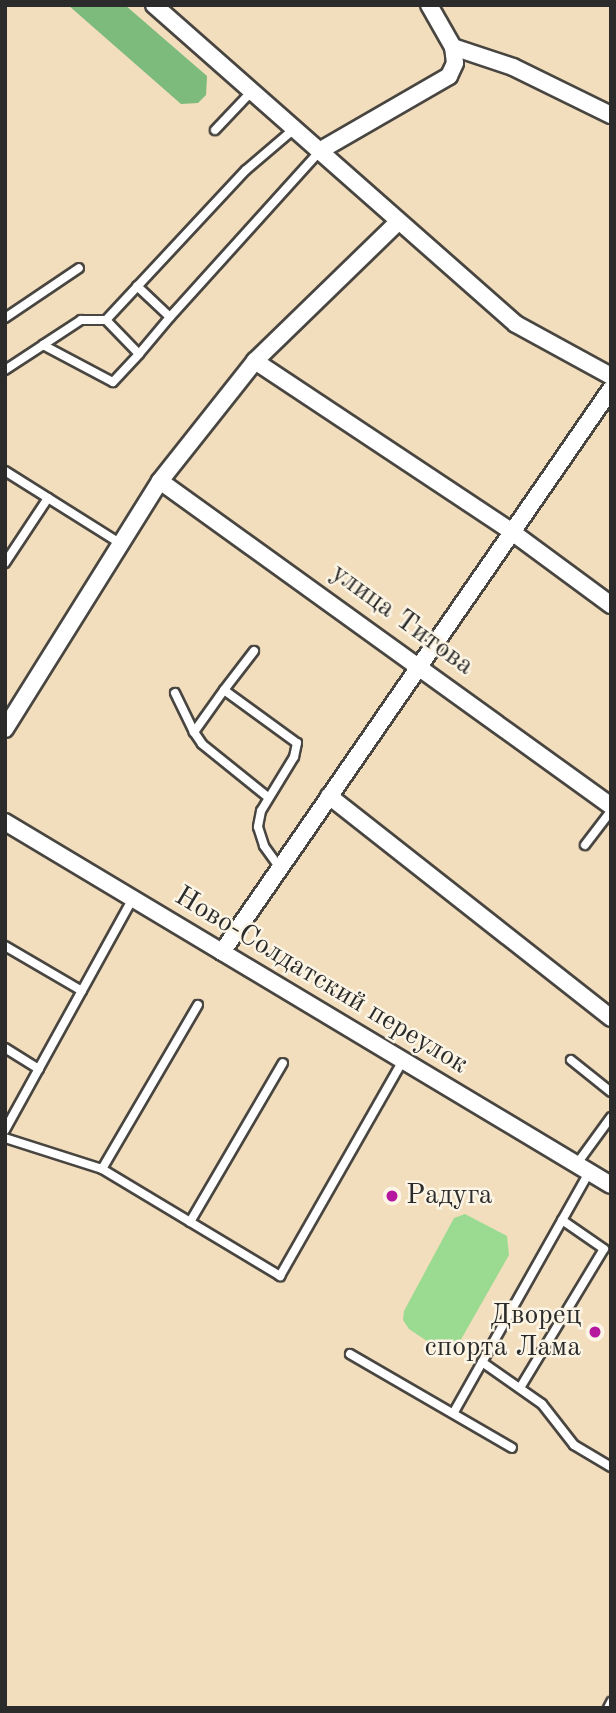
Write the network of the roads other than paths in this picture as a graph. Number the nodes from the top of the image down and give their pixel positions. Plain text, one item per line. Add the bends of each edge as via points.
1 (154, 5) edge
2 (429, 5) edge
3 (453, 47) junction
4 (252, 91) junction
5 (611, 115) edge
6 (294, 129) junction
7 (215, 130) dead end
8 (321, 150) junction
9 (398, 222) junction
10 (79, 268) dead end
11 (137, 286) junction
12 (170, 317) junction
13 (5, 318) edge
14 (106, 320) junction
15 (43, 345) junction
16 (139, 354) junction
17 (256, 361) junction
18 (5, 370) edge
19 (611, 376) edge
20 (611, 389) edge
21 (5, 471) edge
22 (160, 481) junction
23 (48, 498) junction
24 (512, 531) junction
25 (120, 542) junction
26 (5, 563) edge
27 (611, 605) edge
28 (254, 651) dead end
29 (422, 665) junction
30 (224, 690) junction
31 (175, 693) dead end
32 (5, 729) edge
33 (194, 732) junction
34 (329, 796) junction
35 (268, 797) junction
36 (611, 806) edge
37 (611, 811) edge
38 (5, 822) edge
39 (585, 845) dead end
40 (280, 868) junction
41 (133, 898) junction
42 (5, 946) edge
43 (222, 952) junction
44 (82, 991) junction
45 (198, 1005) dead end
46 (611, 1018) edge
47 (5, 1048) edge
48 (403, 1060) junction
49 (570, 1060) dead end
50 (282, 1063) dead end
51 (39, 1069) junction
52 (611, 1092) edge
53 (611, 1117) edge
54 (5, 1130) edge
55 (5, 1138) edge
56 (583, 1168) junction
57 (102, 1169) junction
58 (611, 1185) edge
59 (562, 1220) junction
60 (190, 1222) junction
61 (608, 1251) edge
62 (350, 1354) dead end
63 (482, 1362) junction
64 (520, 1388) junction
65 (454, 1412) junction
66 (512, 1448) dead end
67 (611, 1467) edge
68 (611, 1702) edge
69 (608, 1708) edge

1 - 4 street
2 - 3 street
3 - 5 street via 513,67
3 - 8 street via 455,63 449,76
4 - 6 street
4 - 7 lane
6 - 8 street
6 - 11 lane via 246,170
8 - 9 street
8 - 12 lane
9 - 17 street
9 - 19 street via 516,324
10 - 13 lane
11 - 12 lane
11 - 14 lane
12 - 16 lane
14 - 15 lane via 81,320
14 - 16 lane
15 - 16 lane via 113,383
15 - 18 lane
17 - 22 street
17 - 24 street
20 - 24 street
21 - 23 lane
22 - 25 street
22 - 29 street, улица Титова
23 - 25 lane
23 - 26 lane
24 - 27 street
24 - 29 street
25 - 32 street
28 - 30 lane
29 - 34 street
29 - 36 street, улица Титова
30 - 33 lane
30 - 35 lane via 297,743 294,757
31 - 33 lane
33 - 35 lane
34 - 40 street
34 - 46 street
35 - 40 lane via 258,827 264,846
37 - 39 lane
38 - 41 street, Ново-Солдатский переулок
40 - 43 street
41 - 43 street, Ново-Солдатский переулок
41 - 44 lane
42 - 44 lane
43 - 48 street, Ново-Солдатский переулок
44 - 51 lane
45 - 57 lane
47 - 51 lane
48 - 56 street, Ново-Солдатский переулок
48 - 60 lane via 280,1276
49 - 52 lane
50 - 60 lane
51 - 54 lane
53 - 56 lane
55 - 57 lane
56 - 58 street, Ново-Солдатский переулок
56 - 59 lane
57 - 60 lane
59 - 61 lane
59 - 63 lane
61 - 64 lane
62 - 65 lane
63 - 64 lane
63 - 65 lane
64 - 67 lane via 542,1404 573,1445
65 - 66 lane
68 - 69 lane

